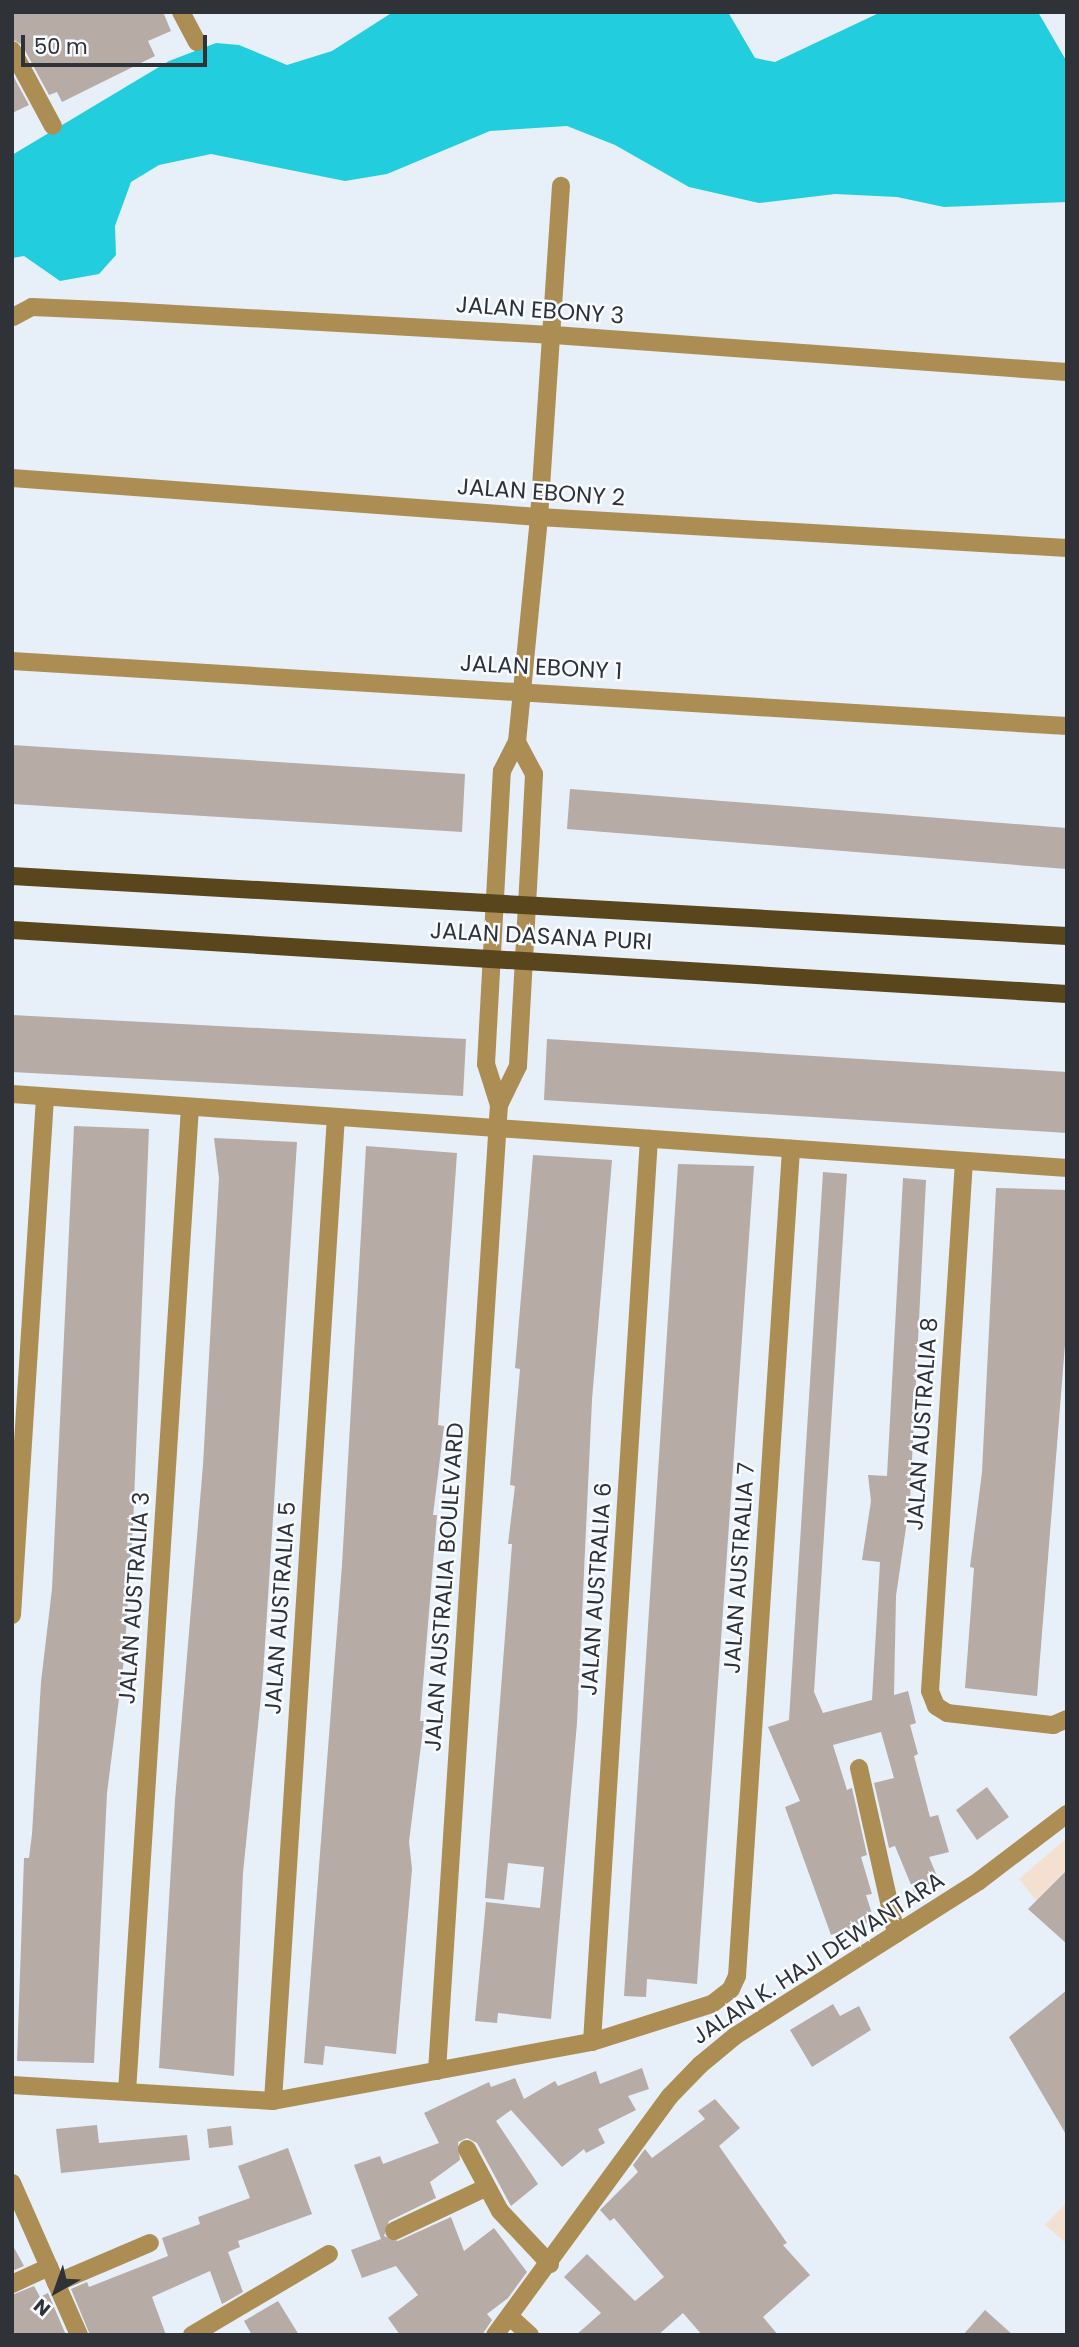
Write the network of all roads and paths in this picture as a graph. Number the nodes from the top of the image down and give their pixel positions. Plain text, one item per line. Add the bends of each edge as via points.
1 (181, 12) edge
2 (197, 42) dead end
3 (12, 50) edge
4 (53, 126) dead end
5 (561, 186) dead end
6 (13, 317) edge
7 (554, 335) junction
8 (1067, 372) edge
9 (12, 478) edge
10 (540, 517) junction
11 (1067, 548) edge
12 (12, 661) edge
13 (522, 690) junction
14 (1067, 726) edge
15 (517, 742) junction
16 (12, 876) edge
17 (495, 905) junction
18 (526, 907) junction
19 (12, 930) edge
20 (1067, 936) edge
21 (492, 957) junction
22 (524, 958) junction
23 (1067, 994) edge
24 (12, 1094) edge
25 (45, 1097) junction
26 (499, 1105) junction
27 (190, 1107) junction
28 (336, 1117) junction
29 (497, 1128) junction
30 (649, 1139) junction
31 (791, 1149) junction
32 (964, 1161) junction
33 (1067, 1168) edge
34 (12, 1615) edge
35 (1067, 1719) edge
36 (859, 1768) dead end
37 (1067, 1814) edge
38 (896, 1934) junction
39 (592, 2042) junction
40 (437, 2071) junction
41 (12, 2085) edge
42 (127, 2092) junction
43 (274, 2101) junction
44 (467, 2149) dead end
45 (12, 2183) edge
46 (485, 2188) junction
47 (394, 2231) dead end
48 (150, 2243) dead end
49 (329, 2254) dead end
50 (550, 2264) junction
51 (53, 2275) junction
52 (12, 2284) edge
53 (510, 2316) junction
54 (79, 2335) edge
55 (192, 2335) edge
56 (495, 2335) edge
57 (530, 2335) edge

1 - 2 street
3 - 4 street
5 - 7 street
6 - 7 street, JALAN EBONY 3 via 32,307
7 - 8 street, JALAN EBONY 3
7 - 10 street
9 - 10 street, JALAN EBONY 2
10 - 11 street, JALAN EBONY 2
10 - 13 street
12 - 13 street, JALAN EBONY 1
13 - 14 street, JALAN EBONY 1
13 - 15 street
15 - 17 street via 502,771
15 - 18 street via 534,774
16 - 17 main road, JALAN DASANA PURI
17 - 18 main road, JALAN DASANA PURI
17 - 21 street
18 - 20 main road, JALAN DASANA PURI
18 - 22 street
19 - 21 main road, JALAN DASANA PURI
21 - 22 main road, JALAN DASANA PURI
21 - 26 street via 486,1064
22 - 23 main road, JALAN DASANA PURI
22 - 26 street via 518,1066
24 - 25 street
25 - 27 street
25 - 34 street
26 - 29 street, JALAN AUSTRALIA BOULEVARD
27 - 28 street
27 - 42 street, JALAN AUSTRALIA 3
28 - 29 street
28 - 43 street, JALAN AUSTRALIA 5
29 - 30 street
29 - 40 street, JALAN AUSTRALIA BOULEVARD
30 - 31 street
30 - 39 street, JALAN AUSTRALIA 6
31 - 32 street
31 - 39 street, JALAN AUSTRALIA 7 via 737,1976 731,1989 712,2004
32 - 33 street
32 - 35 street, JALAN AUSTRALIA 8 via 930,1691 936,1706 947,1713 1053,1725
36 - 38 street
37 - 38 street, JALAN K. HAJI DEWANTARA via 979,1881
38 - 50 street, JALAN K. HAJI DEWANTARA via 734,2036 700,2065 670,2096
39 - 40 street
40 - 43 street
41 - 42 street
42 - 43 street
44 - 46 street
45 - 51 street
46 - 47 street
46 - 50 street via 500,2211
48 - 51 street
49 - 55 street
50 - 53 street, JALAN K. HAJI DEWANTARA
51 - 52 street
51 - 54 street
53 - 56 street, JALAN K. HAJI DEWANTARA
53 - 57 street

